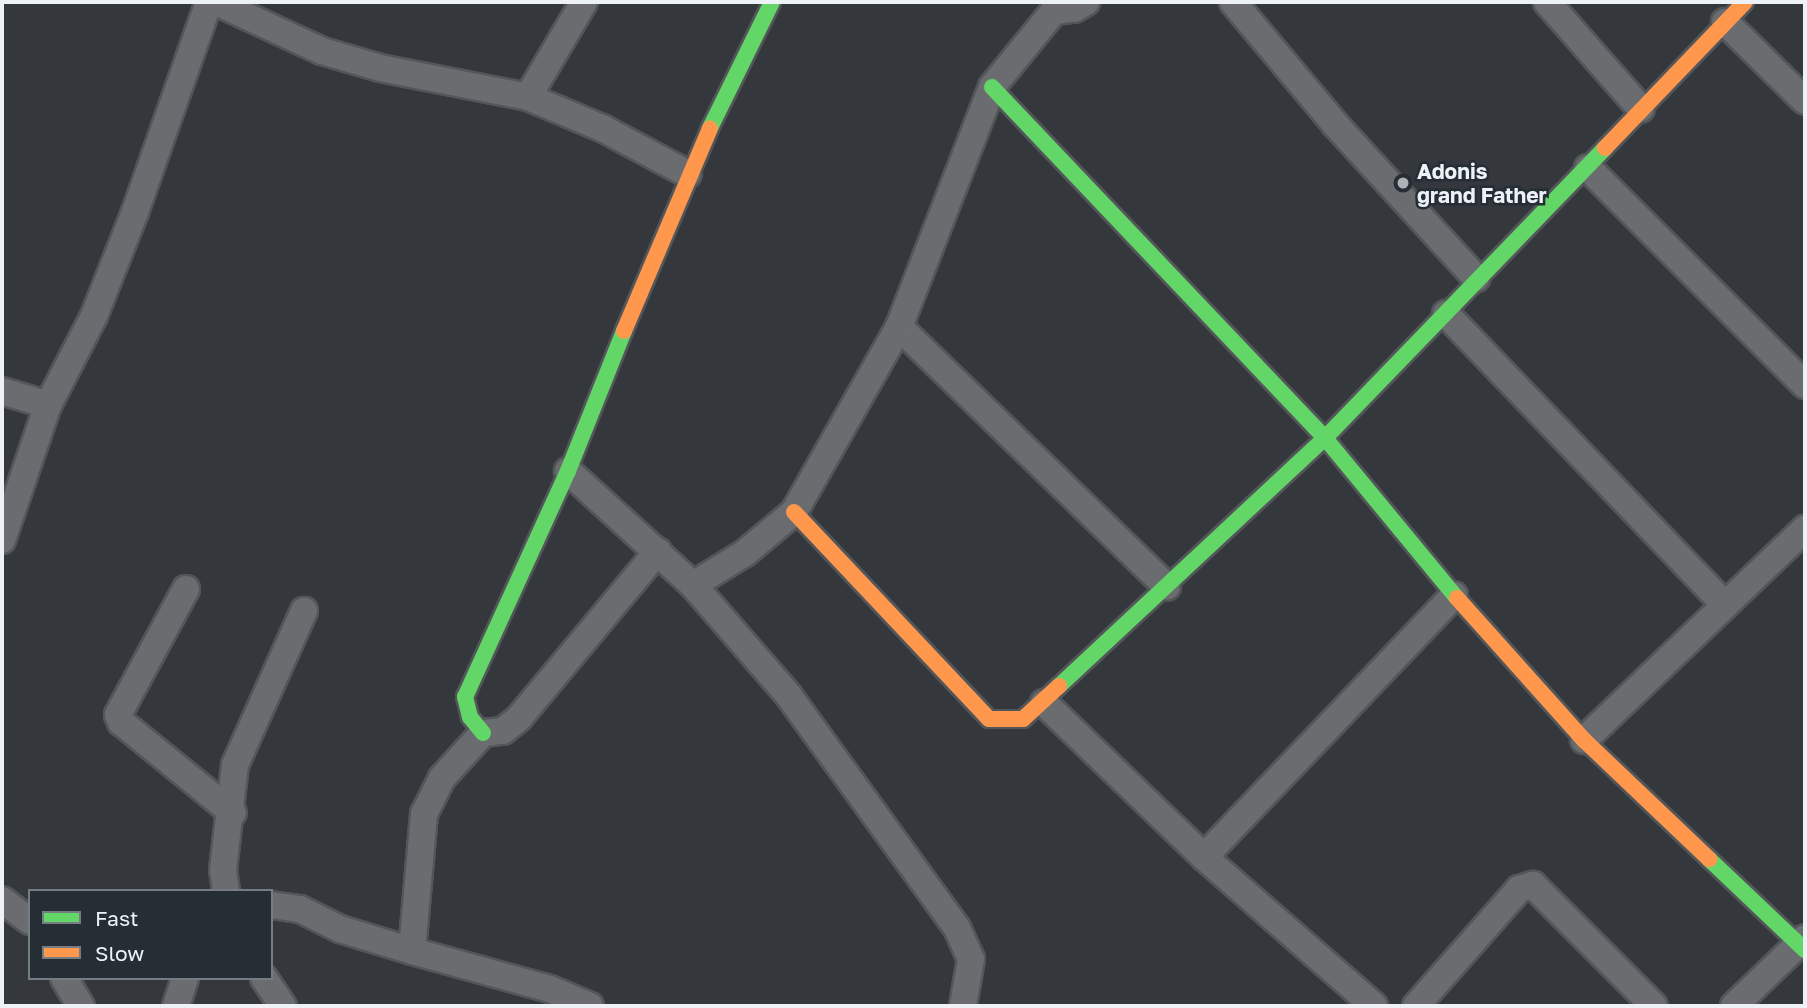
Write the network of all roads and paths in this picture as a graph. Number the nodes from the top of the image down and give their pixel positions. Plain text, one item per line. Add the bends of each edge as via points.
1 (209, 2) edge
2 (216, 2) edge
3 (584, 2) edge
4 (772, 2) edge
5 (1086, 2) edge
6 (1233, 2) edge
7 (1547, 2) edge
8 (1745, 2) edge
9 (1053, 7) edge
10 (1726, 22) junction
11 (992, 87) junction
12 (528, 97) junction
13 (1805, 101) edge
14 (1641, 109) junction
15 (1588, 168) junction
16 (688, 174) junction
17 (1476, 278) junction
18 (1446, 314) junction
19 (899, 327) junction
20 (1805, 385) edge
21 (2, 391) edge
22 (48, 405) junction
23 (1325, 438) junction
24 (568, 471) junction
25 (794, 512) junction
26 (1805, 529) edge
27 (2, 540) edge
28 (658, 551) junction
29 (693, 585) junction
30 (1167, 587) junction
31 (186, 589) dead end
32 (1454, 596) junction
33 (1725, 605) junction
34 (304, 611) dead end
35 (1044, 703) junction
36 (483, 733) junction
37 (1584, 740) junction
38 (233, 813) junction
39 (1203, 858) junction
40 (226, 889) edge
41 (2, 900) edge
42 (273, 905) edge
43 (28, 920) edge
44 (1803, 944) edge
45 (412, 951) junction
46 (65, 980) edge
47 (184, 980) edge
48 (265, 980) edge
49 (547, 998) edge
50 (80, 1006) edge
51 (176, 1006) edge
52 (283, 1006) edge
53 (590, 1006) edge
54 (963, 1006) edge
55 (1374, 1006) edge
56 (1416, 1006) edge
57 (1654, 1006) edge
58 (1734, 1006) edge

1 - 22 street via 94,316
2 - 12 street via 322,51 380,68
3 - 12 street
4 - 16 street
5 - 9 street via 1074,9
6 - 17 street via 1335,124
7 - 14 street
8 - 10 street
9 - 11 street
10 - 13 street
10 - 14 street
11 - 19 street
11 - 23 street
12 - 16 street via 604,129
14 - 15 street
15 - 17 street
15 - 20 street
16 - 24 street
17 - 18 street
18 - 23 street
18 - 33 street
19 - 25 street
19 - 30 street
21 - 22 street
22 - 27 street
23 - 30 street
23 - 32 street
24 - 28 street
24 - 36 street via 465,698 470,717
25 - 29 street via 745,553
25 - 35 street via 989,719 1023,719
26 - 33 street
28 - 29 street
28 - 36 street via 519,719 503,731
29 - 54 street via 789,696 957,928 971,959
30 - 35 street
31 - 38 street via 118,715
32 - 37 street
32 - 39 street
33 - 37 street
34 - 38 street via 235,765
35 - 39 street
36 - 45 street via 442,778 424,814
37 - 44 street
38 - 40 street via 223,870
39 - 55 street
41 - 43 street
42 - 45 street via 300,909 340,929
44 - 58 street
45 - 49 street
46 - 50 street
47 - 51 street
48 - 52 street
49 - 53 street
56 - 57 street via 1519,889 1532,885

